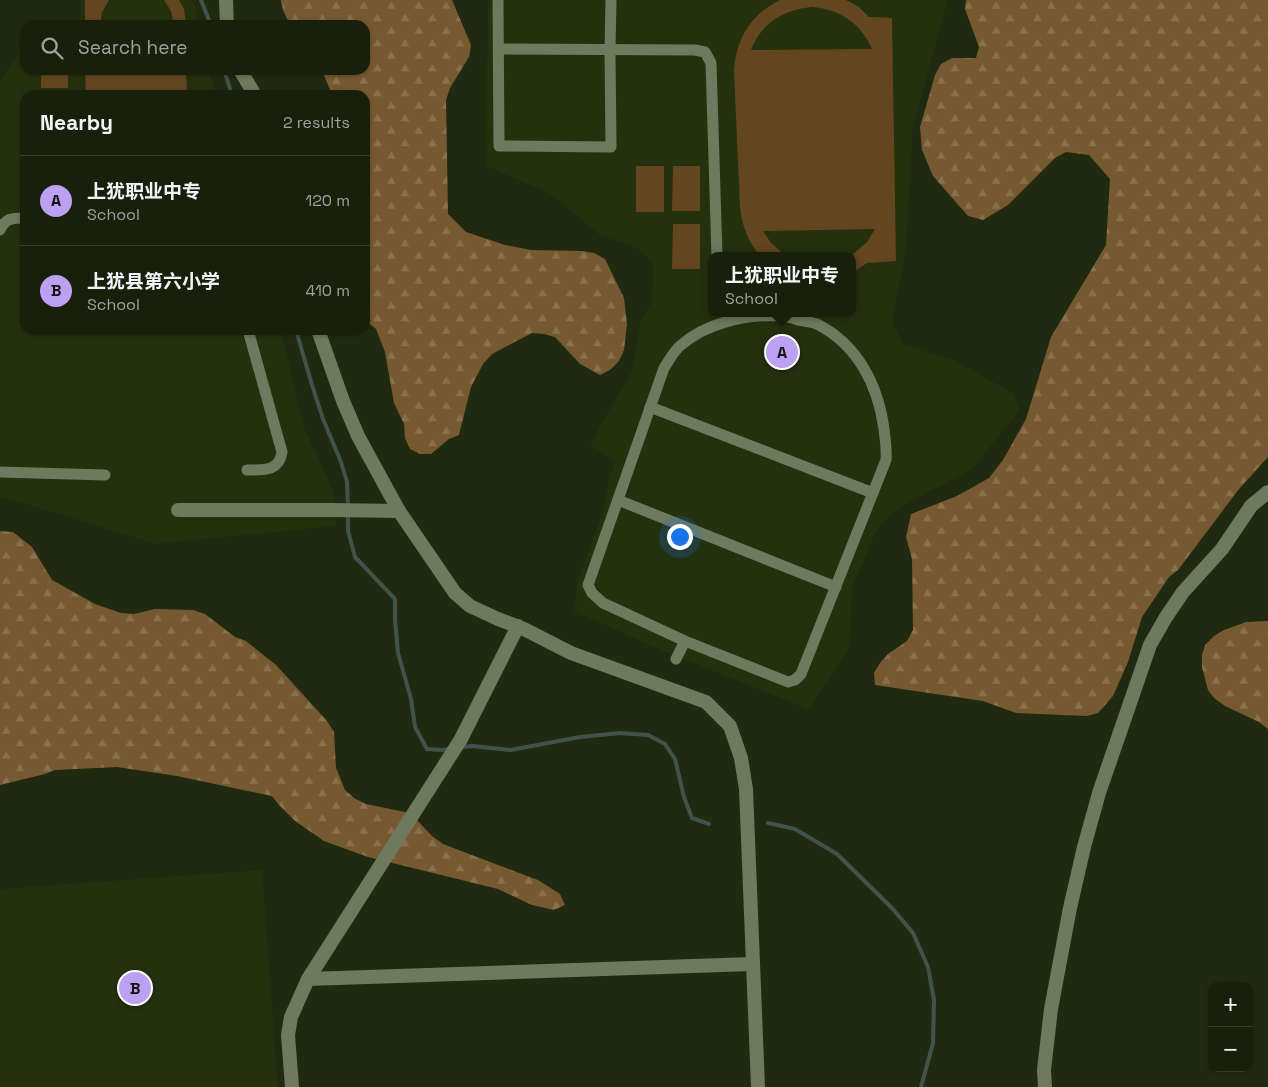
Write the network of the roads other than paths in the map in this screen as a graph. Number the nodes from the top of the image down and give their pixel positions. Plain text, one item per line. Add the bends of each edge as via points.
1 (226, 0) edge
2 (498, 0) edge
3 (611, 0) edge
4 (227, 20) edge
5 (499, 49) junction
6 (610, 50) junction
7 (243, 75) edge
8 (252, 90) edge
9 (20, 218) edge
10 (0, 230) edge
11 (717, 252) edge
12 (746, 317) edge
13 (785, 317) edge
14 (718, 319) edge
15 (249, 335) edge
16 (320, 335) edge
17 (650, 408) junction
18 (247, 470) dead end
19 (0, 472) edge
20 (105, 475) dead end
21 (1268, 492) edge
22 (873, 493) junction
23 (618, 500) junction
24 (178, 510) dead end
25 (399, 512) junction
26 (836, 587) junction
27 (518, 626) junction
28 (685, 640) junction
29 (676, 659) dead end
30 (752, 964) junction
31 (308, 978) junction
32 (292, 1087) edge
33 (758, 1087) edge
34 (1045, 1087) edge

1 - 4 street
2 - 5 street
3 - 6 street
5 - 6 street
5 - 6 street via 499,146 611,147
6 - 11 street via 706,52 711,63
7 - 8 street
9 - 10 street via 7,220
12 - 14 street
13 - 22 street via 815,324 837,338 867,373 881,411 887,452
14 - 17 street via 678,347 664,368
15 - 18 street via 282,452 273,467
16 - 25 street via 358,436
17 - 22 street
17 - 23 street
19 - 20 street
21 - 34 street via 1251,506 1222,550 1183,592 1150,645 1099,793 1084,847 1051,1009
22 - 26 street
23 - 26 street
23 - 28 street via 588,585 603,604
24 - 25 street
25 - 27 street via 455,593 470,606
26 - 28 street via 801,674 795,680 788,682
27 - 30 street via 571,653 706,702 730,726 741,758 746,789
27 - 31 street via 447,762
28 - 29 street
30 - 31 street
30 - 33 street
31 - 32 street via 291,1016 288,1035

